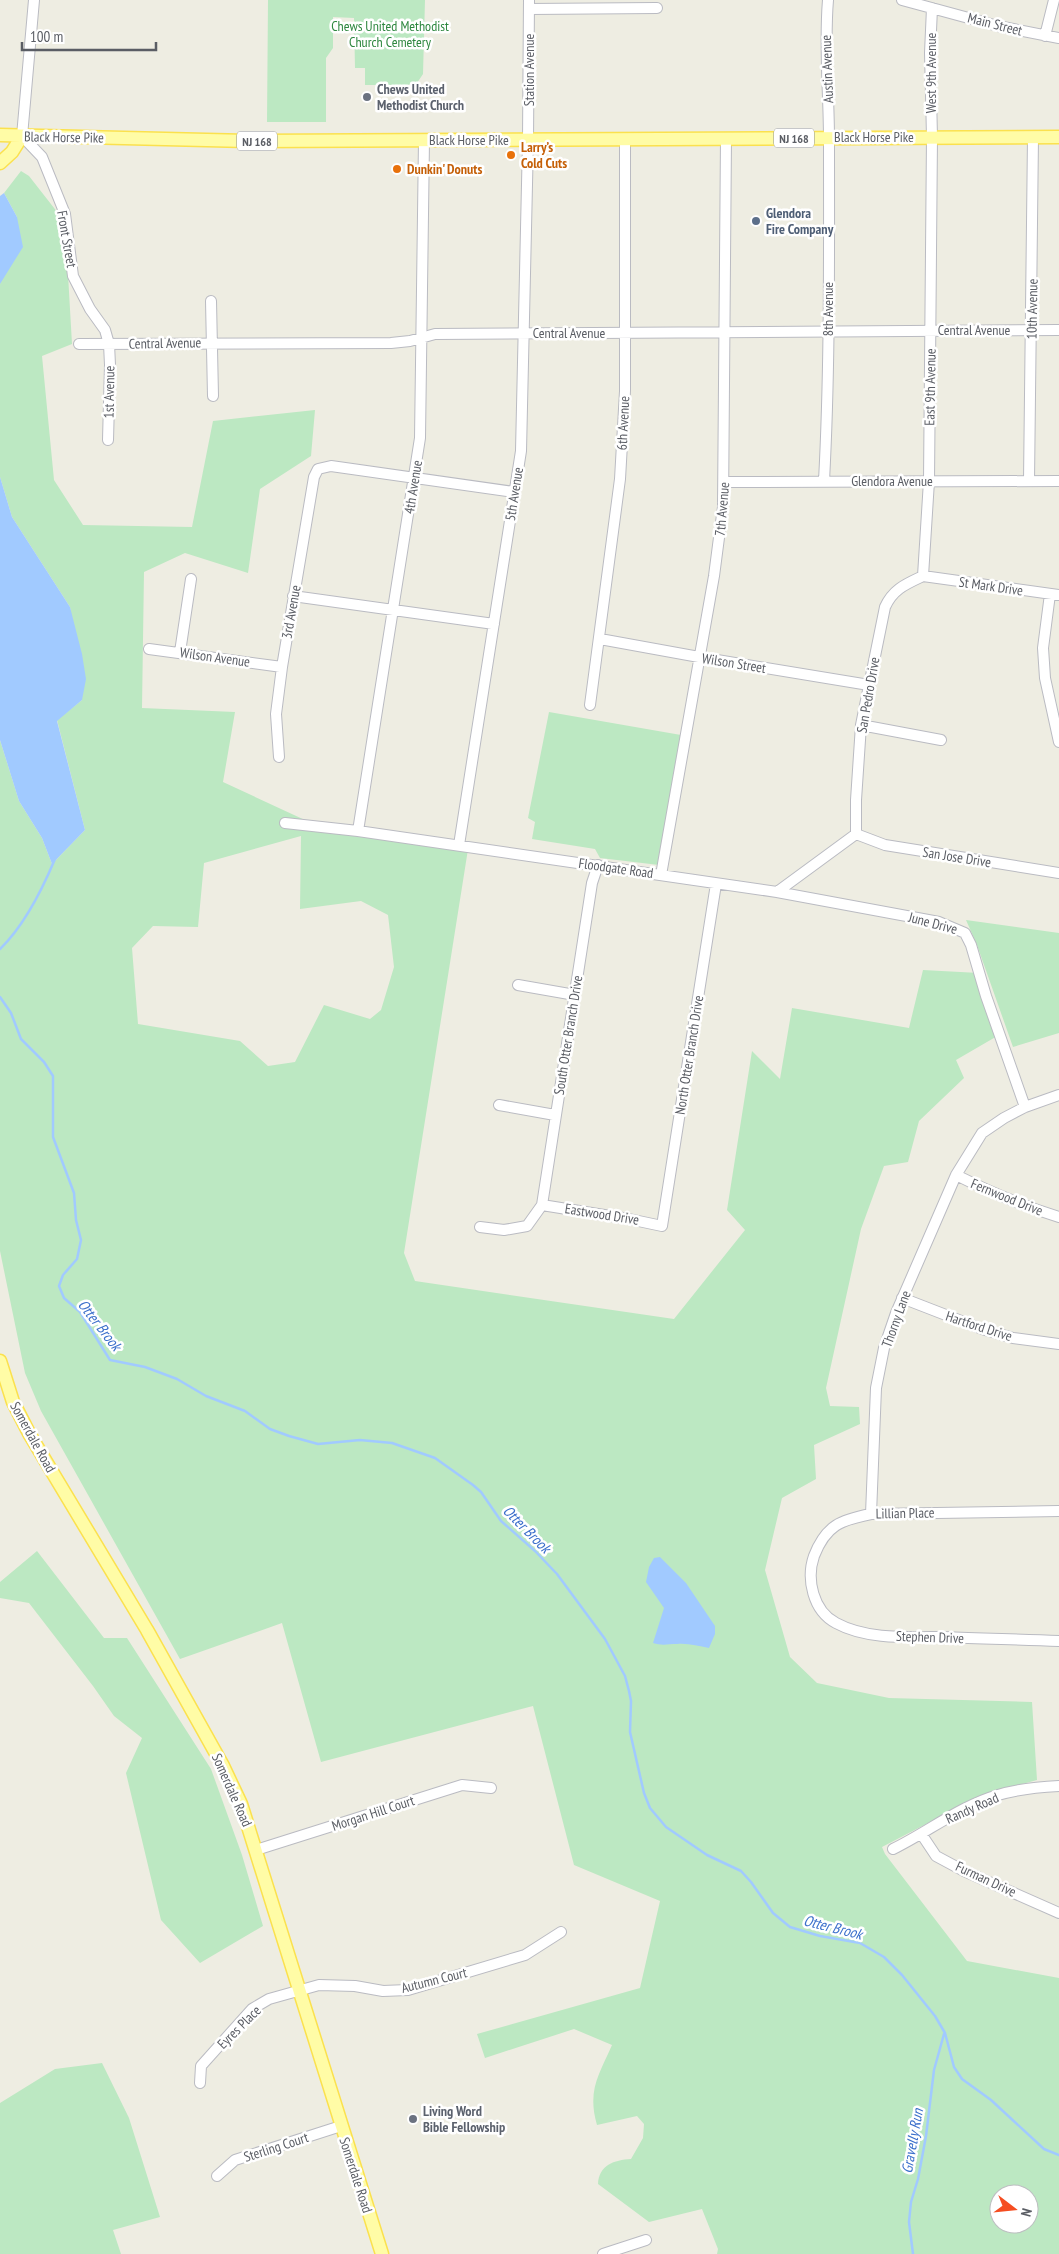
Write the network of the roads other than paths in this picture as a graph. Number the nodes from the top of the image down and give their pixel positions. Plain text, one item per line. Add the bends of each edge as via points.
1 (34, 0) edge
2 (828, 0) edge
3 (902, 0) edge
4 (1054, 0) edge
5 (529, 4) edge
6 (657, 8) dead end
7 (932, 8) junction
8 (1045, 36) junction
9 (1059, 38) edge
10 (0, 135) edge
11 (22, 136) junction
12 (829, 137) junction
13 (932, 137) junction
14 (1033, 137) junction
15 (1059, 137) edge
16 (726, 138) junction
17 (625, 139) junction
18 (424, 140) junction
19 (528, 140) junction
20 (0, 163) edge
21 (212, 301) dead end
22 (827, 330) junction
23 (931, 330) junction
24 (1032, 330) junction
25 (1059, 330) edge
26 (725, 332) junction
27 (522, 333) junction
28 (626, 333) junction
29 (423, 337) junction
30 (211, 342) junction
31 (80, 344) dead end
32 (109, 344) junction
33 (213, 396) dead end
34 (108, 440) dead end
35 (416, 476) junction
36 (929, 481) junction
37 (1029, 481) junction
38 (1059, 481) edge
39 (724, 482) junction
40 (824, 482) junction
41 (514, 492) junction
42 (923, 576) junction
43 (192, 579) dead end
44 (1054, 595) edge
45 (293, 596) junction
46 (394, 610) junction
47 (494, 624) junction
48 (600, 639) junction
49 (149, 649) dead end
50 (180, 652) junction
51 (699, 657) junction
52 (282, 667) junction
53 (869, 685) junction
54 (590, 705) dead end
55 (861, 725) junction
56 (941, 740) dead end
57 (1059, 742) edge
58 (279, 757) dead end
59 (285, 823) dead end
60 (358, 831) junction
61 (856, 834) junction
62 (459, 845) junction
63 (598, 865) junction
64 (1059, 874) edge
65 (662, 875) junction
66 (716, 884) junction
67 (778, 892) junction
68 (518, 984) dead end
69 (575, 995) junction
70 (1059, 1095) edge
71 (499, 1105) dead end
72 (1025, 1107) junction
73 (555, 1114) junction
74 (956, 1175) junction
75 (542, 1205) junction
76 (1059, 1217) edge
77 (662, 1226) joint
78 (480, 1227) dead end
79 (902, 1298) junction
80 (1059, 1344) edge
81 (0, 1361) edge
82 (4, 1384) edge
83 (1059, 1511) edge
84 (871, 1514) junction
85 (815, 1598) joint
86 (1059, 1641) edge
87 (1059, 1786) edge
88 (491, 1788) dead end
89 (922, 1835) junction
90 (893, 1849) dead end
91 (256, 1850) junction
92 (1059, 1913) edge
93 (561, 1932) dead end
94 (299, 1990) junction
95 (200, 2083) dead end
96 (341, 2126) junction
97 (217, 2176) dead end
98 (646, 2240) dead end
99 (382, 2254) edge
100 (603, 2254) edge

1 - 11 street
2 - 12 street, Austin Avenue
3 - 7 street, Main Street
4 - 8 street
5 - 6 street
5 - 19 street, Station Avenue
7 - 8 street, Main Street
7 - 13 street, West 9th Avenue
8 - 9 street, Main Street
10 - 11 main road, Black Horse Pike / NJ 168
11 - 18 main road, Black Horse Pike / NJ 168 via 248,141
11 - 20 main road
11 - 32 street, Front Street via 42,157 65,214 73,276 105,330
12 - 13 main road, Black Horse Pike / NJ 168
12 - 16 main road, Black Horse Pike / NJ 168
12 - 22 street, 8th Avenue
13 - 14 main road, Black Horse Pike / NJ 168
13 - 23 street, East 9th Avenue
14 - 15 main road, Black Horse Pike / NJ 168
14 - 24 street, 10th Avenue
16 - 17 main road, Black Horse Pike / NJ 168
16 - 26 street, 7th Avenue
17 - 19 main road, Black Horse Pike / NJ 168
17 - 28 street, 6th Avenue
18 - 19 main road, Black Horse Pike / NJ 168
18 - 29 street, 4th Avenue
19 - 27 street, 5th Avenue
21 - 30 street
22 - 23 street, Central Avenue
22 - 26 street, Central Avenue
22 - 40 street, 8th Avenue
23 - 24 street, Central Avenue
23 - 36 street, East 9th Avenue
24 - 25 street, Central Avenue
24 - 37 street, 10th Avenue
26 - 28 street, Central Avenue
26 - 39 street, 7th Avenue
27 - 28 street, Central Avenue
27 - 29 street, Central Avenue via 435,334
27 - 41 street, 5th Avenue via 521,451
28 - 48 street, 6th Avenue via 620,479
29 - 30 street, Central Avenue via 391,343
29 - 35 street, 4th Avenue
30 - 32 street, Central Avenue
30 - 33 street
31 - 32 street, Central Avenue
32 - 34 street, 1st Avenue
35 - 41 street
35 - 45 street, 3rd Avenue via 331,466 318,469
35 - 46 street, 4th Avenue
36 - 37 street, Glendora Avenue
36 - 40 street, Glendora Avenue
36 - 42 street, East 9th Avenue
37 - 38 street, Glendora Avenue
39 - 40 street, Glendora Avenue
39 - 51 street, 7th Avenue via 724,507
41 - 47 street, 5th Avenue
42 - 44 street, St Mark Drive
42 - 53 street, San Pedro Drive via 897,589 889,598
43 - 50 street
44 - 57 street via 1044,648 1047,687
45 - 46 street
45 - 52 street, 3rd Avenue
46 - 47 street
46 - 60 street, 4th Avenue
47 - 62 street, 5th Avenue
48 - 51 street, Wilson Street
48 - 54 street, 6th Avenue
49 - 50 street, Wilson Avenue
50 - 52 street, Wilson Avenue
51 - 53 street, Wilson Street
51 - 65 street, 7th Avenue
52 - 58 street, 3rd Avenue via 276,714
53 - 55 street, San Pedro Drive
55 - 56 street
55 - 61 street, San Pedro Drive
59 - 60 street, Floodgate Road
60 - 62 street, Floodgate Road
61 - 64 street, San Jose Drive via 885,845
61 - 67 street
62 - 63 street, Floodgate Road
63 - 65 street, Floodgate Road
63 - 69 street, South Otter Branch Drive via 592,883
65 - 66 street, Floodgate Road
66 - 67 street, Floodgate Road
66 - 77 street, North Otter Branch Drive
67 - 72 street, June Drive via 939,922 965,933
68 - 69 street
69 - 73 street, South Otter Branch Drive
70 - 72 street, Thorny Lane
71 - 73 street
72 - 74 street, Thorny Lane via 982,1133
73 - 75 street, South Otter Branch Drive
74 - 76 street, Fernwood Drive via 996,1195
74 - 79 street, Thorny Lane
75 - 77 street, Eastwood Drive
75 - 78 street via 527,1226 504,1230
79 - 80 street, Hartford Drive via 982,1329 1013,1338
79 - 84 street, Thorny Lane via 884,1348 876,1388
81 - 82 main road, Somerdale Road
82 - 91 main road, Somerdale Road via 30,1435 147,1630 223,1766 241,1804
83 - 84 street, Lillian Place
84 - 85 street, Lillian Place via 848,1518 831,1527 823,1537 810,1566
85 - 86 street, Stephen Drive via 824,1615 835,1623 870,1634
87 - 89 street, Randy Road via 997,1795 941,1821
88 - 91 street, Morgan Hill Court via 462,1785
89 - 90 street, Randy Road
89 - 92 street, Furman Drive via 936,1856
91 - 94 main road, Somerdale Road
93 - 94 street, Autumn Court via 525,1955 408,1990 319,1985
94 - 95 street, Eyres Place via 269,1999 252,2009 201,2066
94 - 96 main road, Somerdale Road
96 - 97 street, Sterling Court via 235,2160
96 - 99 main road, Somerdale Road
98 - 100 street

